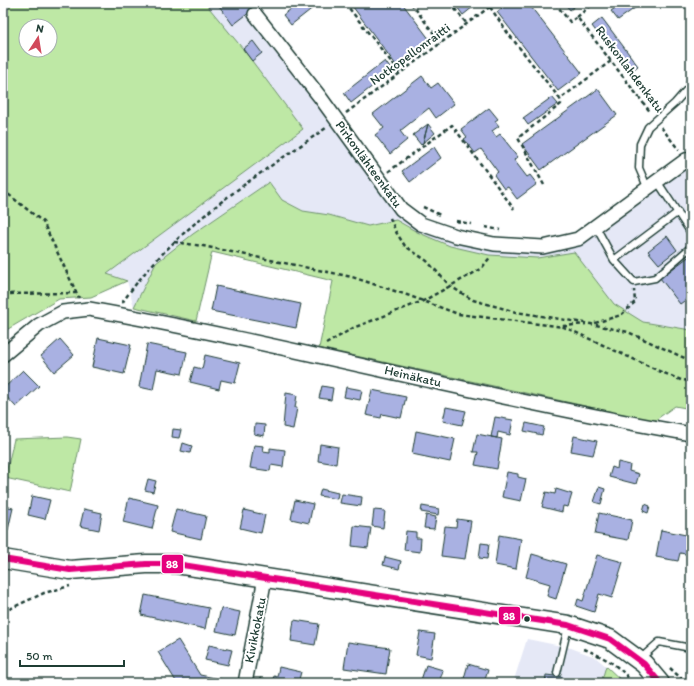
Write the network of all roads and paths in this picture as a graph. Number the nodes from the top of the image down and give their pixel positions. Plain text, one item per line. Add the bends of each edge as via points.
1 (345, 3) edge
2 (411, 3) edge
3 (450, 3) edge
4 (495, 3) edge
5 (555, 3) edge
6 (594, 3) edge
7 (490, 7) junction
8 (256, 14) dead end
9 (577, 17) junction
10 (467, 24) junction
11 (441, 43) junction
12 (611, 62) junction
13 (400, 73) junction
14 (691, 78) edge
15 (560, 99) junction
16 (343, 118) junction
17 (657, 121) junction
18 (685, 146) dead end
19 (673, 154) dead end
20 (685, 156) edge
21 (385, 179) junction
22 (544, 185) dead end
23 (653, 185) junction
24 (3, 190) edge
25 (417, 204) dead end
26 (514, 209) dead end
27 (678, 212) junction
28 (388, 214) dead end
29 (442, 216) dead end
30 (448, 219) dead end
31 (472, 224) dead end
32 (479, 226) dead end
33 (596, 228) junction
34 (501, 230) dead end
35 (691, 233) edge
36 (173, 242) junction
37 (500, 245) junction
38 (691, 247) edge
39 (614, 260) junction
40 (634, 282) junction
41 (450, 286) junction
42 (78, 293) junction
43 (3, 294) edge
44 (73, 301) dead end
45 (423, 301) junction
46 (114, 303) dead end
47 (591, 324) junction
48 (560, 326) junction
49 (311, 353) junction
50 (3, 355) edge
51 (691, 361) edge
52 (691, 381) edge
53 (691, 434) edge
54 (3, 559) edge
55 (265, 578) junction
56 (56, 584) dead end
57 (70, 586) junction
58 (78, 586) dead end
59 (3, 612) edge
60 (566, 633) junction
61 (691, 648) edge
62 (639, 660) junction
63 (557, 673) dead end
64 (245, 683) edge
65 (632, 683) edge
66 (660, 683) edge

1 - 13 path
2 - 11 path
3 - 10 path
4 - 7 path, Notkopellonraitti
5 - 9 path via 570,22
6 - 9 path
7 - 10 path, Notkopellonraitti
7 - 15 path
8 - 16 street, Pirkonlähteenkatu
9 - 12 path, Ruskonlahdenkatu
10 - 11 path, Notkopellonraitti
11 - 13 path, Notkopellonraitti
12 - 15 path
12 - 17 path, Ruskonlahdenkatu
13 - 16 path, Notkopellonraitti
14 - 17 lane via 689,87
15 - 22 path via 561,104 518,138
16 - 21 street, Pirkonlähteenkatu
16 - 36 path, Notkopellonraitti via 218,203
17 - 20 path, Ruskonlahdenkatu
17 - 23 lane via 648,127 640,144 639,168
18 - 20 path
19 - 20 path
20 - 23 street, Pirkonlähteenkatu
21 - 26 path via 452,125
21 - 37 street, Pirkonlähteenkatu via 401,209 421,224 456,236
23 - 27 lane
23 - 33 street, Pirkonlähteenkatu
24 - 42 path via 44,222
25 - 29 path
27 - 35 lane
27 - 39 lane
28 - 41 path via 405,246 427,261
30 - 31 path
32 - 34 path
33 - 37 street, Pirkonlähteenkatu via 578,239 543,247
33 - 39 lane
36 - 45 path via 323,270
36 - 46 path, Notkopellonraitti via 122,303
37 - 41 path via 480,269
38 - 40 lane via 655,278
39 - 40 lane
40 - 47 path via 635,302 621,315
41 - 45 path
41 - 47 path via 473,300 509,310
42 - 43 path
42 - 44 path via 79,300
45 - 48 path via 458,314
45 - 49 path via 353,328
47 - 48 path
47 - 51 path via 628,332
48 - 52 path via 659,371 681,380
49 - 50 street, Heinäkatu via 89,308 63,312 39,325
49 - 53 street, Heinäkatu via 527,402
54 - 55 main road via 70,570 176,564
55 - 60 main road
55 - 64 street, Kivikkokatu
56 - 57 path
57 - 58 path
57 - 59 path via 44,593
60 - 62 main road via 610,639
60 - 63 lane
60 - 65 path via 602,655
61 - 62 lane via 658,642
62 - 66 main road

